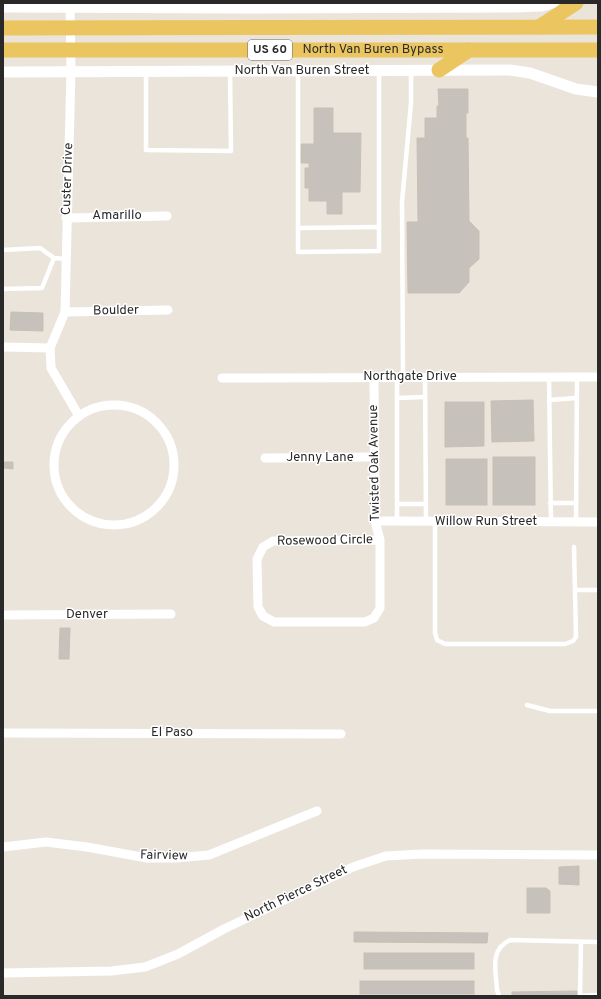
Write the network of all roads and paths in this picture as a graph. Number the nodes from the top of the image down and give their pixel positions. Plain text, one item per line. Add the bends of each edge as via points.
1 (553, 3) edge
2 (576, 3) edge
3 (30, 5) edge
4 (70, 5) edge
5 (423, 5) edge
6 (245, 6) edge
7 (3, 7) edge
8 (539, 27) junction
9 (598, 27) edge
10 (3, 28) edge
11 (70, 28) junction
12 (3, 50) edge
13 (70, 50) junction
14 (469, 50) junction
15 (598, 50) edge
16 (439, 70) junction
17 (71, 71) junction
18 (146, 71) junction
19 (230, 71) junction
20 (298, 71) junction
21 (379, 71) junction
22 (411, 71) junction
23 (3, 72) edge
24 (598, 92) edge
25 (167, 216) dead end
26 (66, 218) junction
27 (379, 227) junction
28 (298, 228) junction
29 (3, 250) edge
30 (54, 258) junction
31 (66, 258) junction
32 (3, 289) edge
33 (168, 310) dead end
34 (65, 312) junction
35 (3, 347) edge
36 (50, 348) junction
37 (374, 377) junction
38 (400, 377) junction
39 (425, 377) junction
40 (549, 377) junction
41 (577, 377) junction
42 (598, 377) edge
43 (222, 378) dead end
44 (425, 397) junction
45 (398, 398) junction
46 (576, 398) junction
47 (549, 400) junction
48 (79, 416) junction
49 (374, 457) junction
50 (265, 458) dead end
51 (550, 503) junction
52 (576, 503) junction
53 (397, 504) junction
54 (426, 504) junction
55 (374, 521) junction
56 (397, 521) junction
57 (430, 522) junction
58 (551, 522) junction
59 (576, 522) junction
60 (598, 522) edge
61 (380, 540) junction
62 (574, 546) dead end
63 (576, 590) junction
64 (598, 590) edge
65 (171, 614) dead end
66 (3, 615) edge
67 (374, 618) joint
68 (527, 705) dead end
69 (598, 711) edge
70 (3, 732) edge
71 (341, 734) dead end
72 (317, 811) dead end
73 (3, 847) edge
74 (598, 855) edge
75 (581, 942) junction
76 (598, 942) edge
77 (3, 973) edge
78 (598, 995) edge
79 (499, 996) edge
80 (580, 996) edge

1 - 5 street via 542,6
2 - 8 main road
3 - 4 street
3 - 7 street
4 - 6 street
4 - 11 street, Custer Drive
5 - 6 street
8 - 9 main road, North Van Buren Bypass / US 60
8 - 11 main road, North Van Buren Bypass / US 60
10 - 11 main road, North Van Buren Bypass / US 60
11 - 13 street, Custer Drive
12 - 13 main road, North Van Buren Bypass / US 60
13 - 14 main road, North Van Buren Bypass / US 60
13 - 17 street, Custer Drive
14 - 15 main road, North Van Buren Bypass / US 60
14 - 16 main road
16 - 22 street, North Van Buren Street
16 - 24 street, North Van Buren Street via 510,70 530,73 576,89
17 - 18 street, North Van Buren Street
17 - 23 street, North Van Buren Street
17 - 26 street, Custer Drive
18 - 19 street, North Van Buren Street
18 - 19 lane via 146,150 231,151
19 - 20 street, North Van Buren Street
20 - 21 street, North Van Buren Street
20 - 28 lane
21 - 22 street, North Van Buren Street
21 - 27 lane
22 - 38 lane via 411,103 402,202
25 - 26 street, Amarillo
26 - 31 street, Custer Drive
27 - 28 lane
27 - 28 lane via 379,251 298,252
29 - 30 lane via 40,248
30 - 31 lane
30 - 32 lane via 42,288
31 - 34 street, Custer Drive
33 - 34 street, Boulder
34 - 36 street, Custer Drive
35 - 36 street
36 - 48 street, Custer Drive via 51,368
37 - 38 street, Northgate Drive
37 - 43 street, Northgate Drive
37 - 49 street, Twisted Oak Avenue
38 - 39 street, Northgate Drive
38 - 45 lane
39 - 40 street, Northgate Drive
39 - 44 lane
40 - 41 street, Northgate Drive
40 - 47 lane
41 - 42 street, Northgate Drive
41 - 46 lane
44 - 45 lane
44 - 54 lane
45 - 53 lane
46 - 47 lane
46 - 52 lane
47 - 51 lane
48 - 48 street via 70,423 58,440 53,461 55,482 64,501 88,521 109,526 130,524 154,512 167,495 174,475 171,446 161,427 145,413 125,406 104,406
49 - 50 street, Jenny Lane
49 - 55 street, Twisted Oak Avenue
51 - 52 lane
51 - 58 lane
52 - 59 lane
53 - 54 lane
53 - 56 lane
54 - 57 lane
55 - 56 street, Willow Run Street
55 - 61 street, Twisted Oak Avenue
56 - 57 street, Willow Run Street
57 - 58 street, Willow Run Street
57 - 63 lane via 435,632 437,640 445,644 566,644 576,637
58 - 59 street, Willow Run Street
59 - 60 street, Willow Run Street
61 - 67 street, Twisted Oak Avenue via 380,608
61 - 67 street, Rosewood Circle via 273,541 263,547 257,559 258,607 263,616 274,622 365,622
62 - 63 lane
63 - 64 lane
65 - 66 street, Denver
68 - 69 lane via 550,711
70 - 71 street, El Paso
72 - 73 street, Fairview via 208,855 147,858 46,842
74 - 77 street, North Pierce Street via 386,856 353,867 178,954 145,966 111,971
75 - 76 lane
75 - 79 lane via 510,940 502,944 496,952
75 - 80 lane
78 - 80 lane

